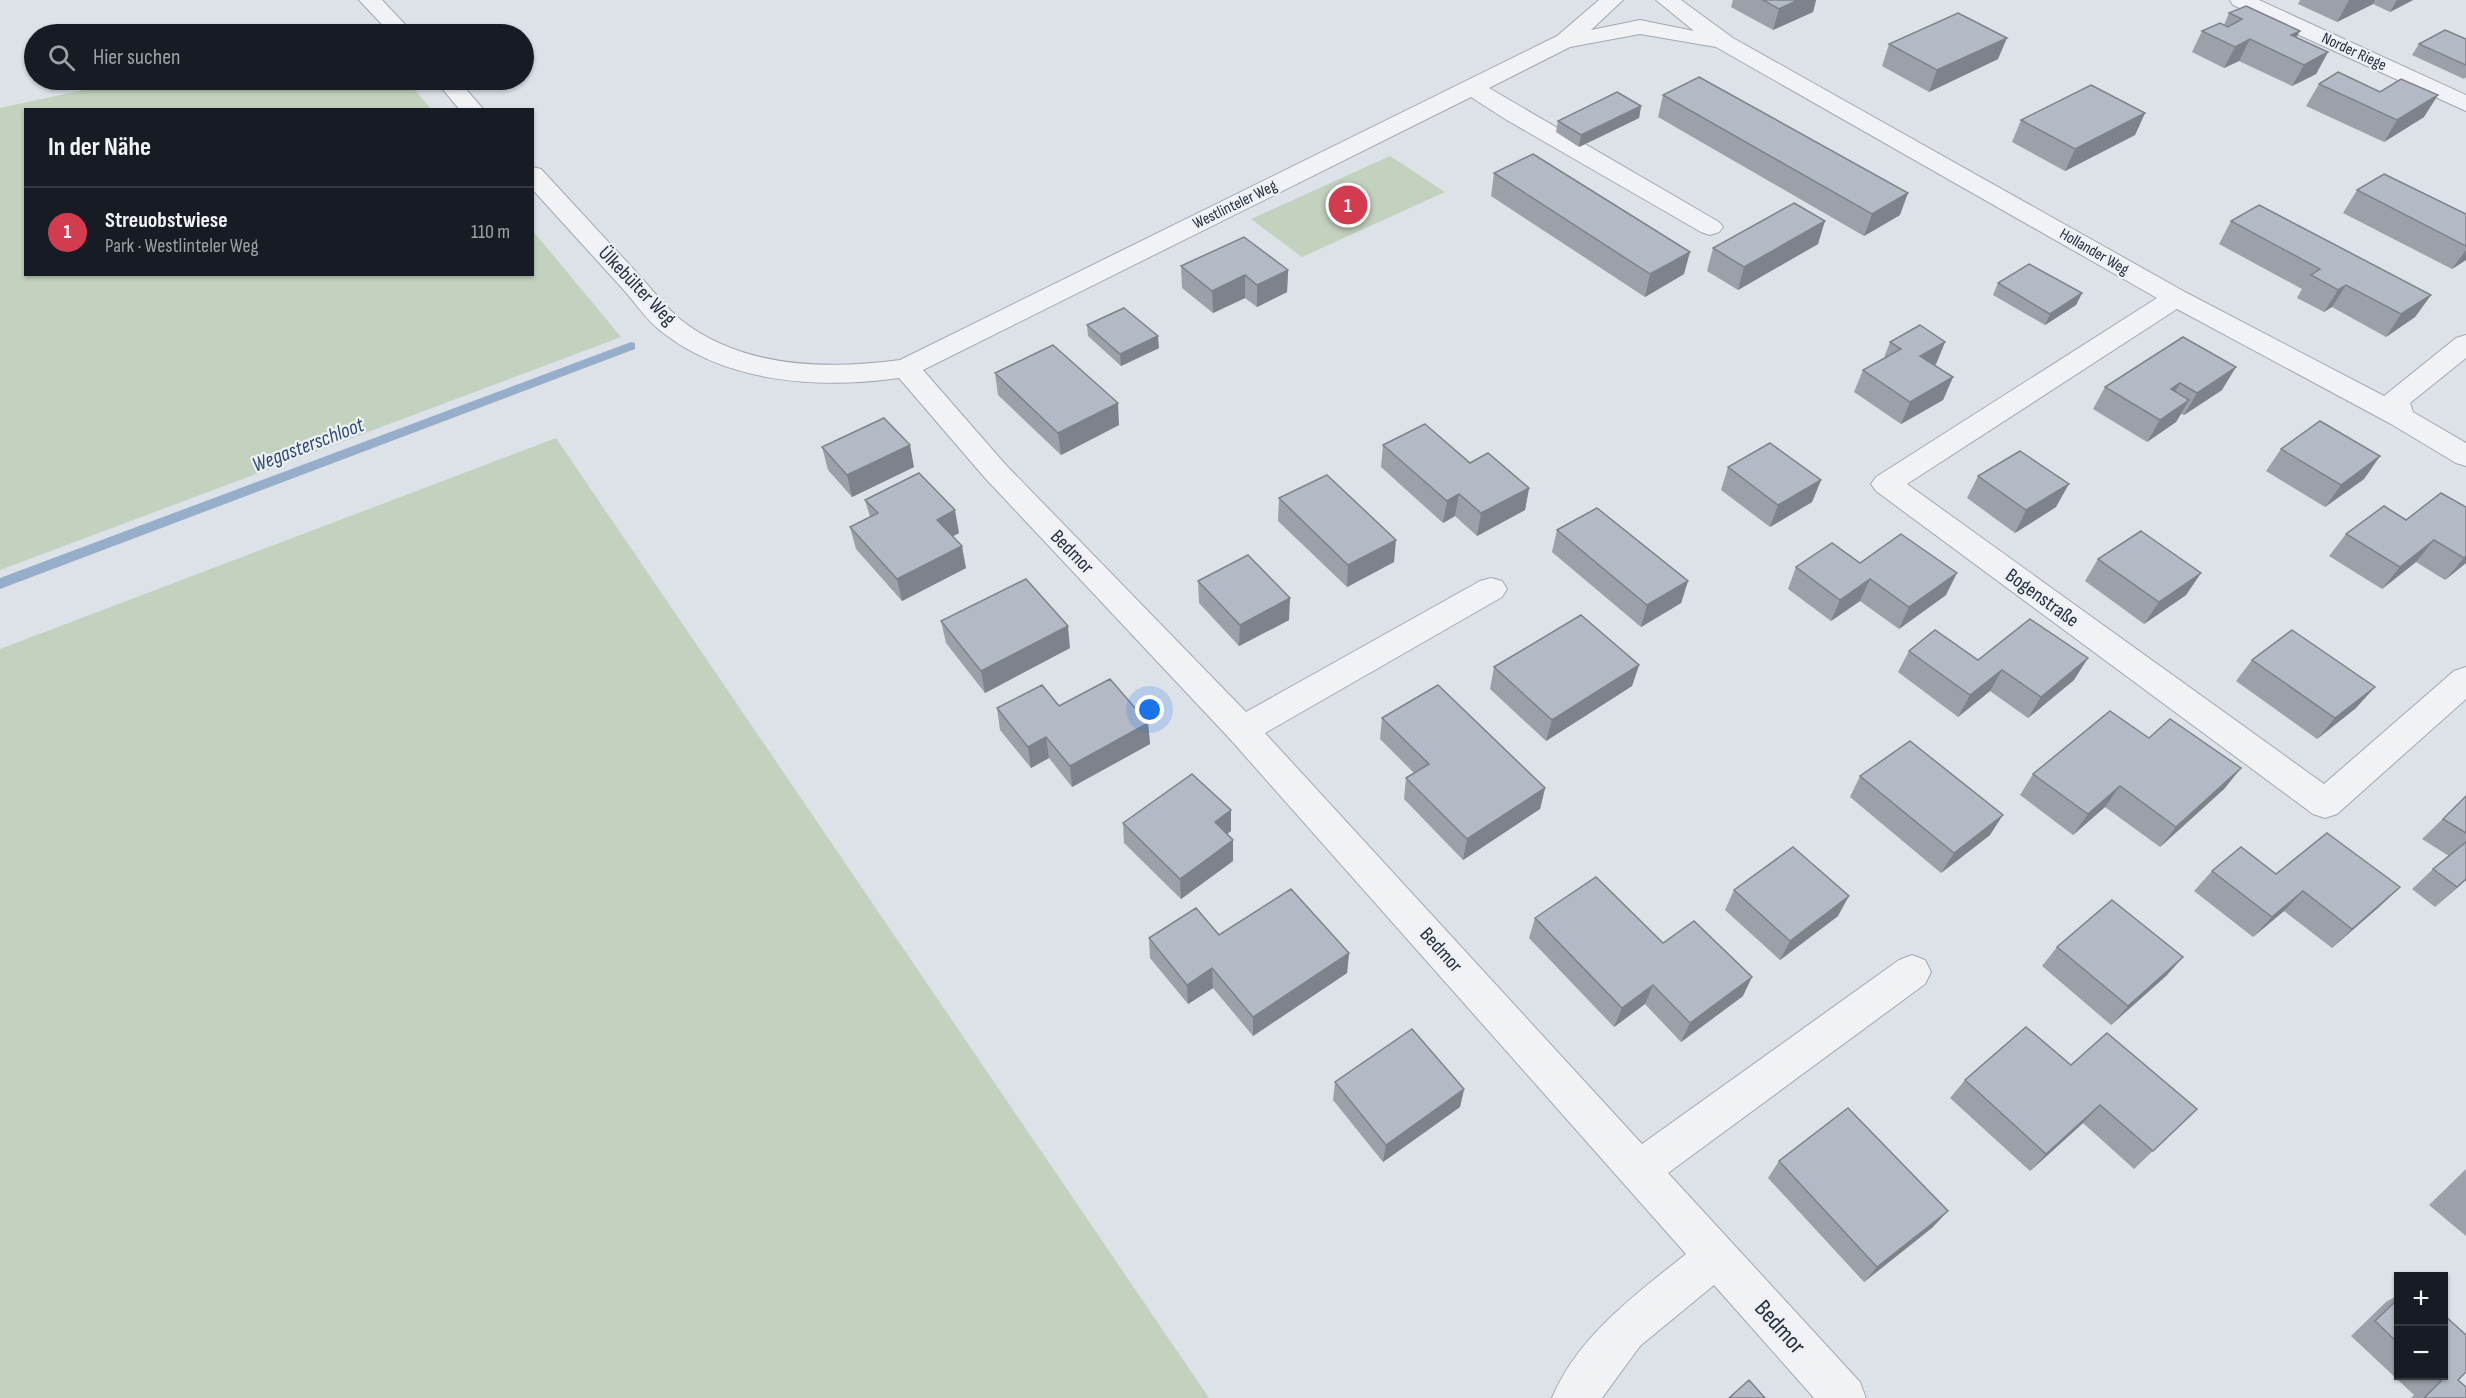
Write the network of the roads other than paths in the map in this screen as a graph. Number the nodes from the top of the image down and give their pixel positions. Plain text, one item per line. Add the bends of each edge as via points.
1 (370, 0) edge
2 (1612, 0) edge
3 (1667, 0) edge
4 (2241, 0) edge
5 (393, 24) edge
6 (1565, 41) junction
7 (1725, 44) junction
8 (1472, 87) junction
9 (455, 90) edge
10 (2466, 104) edge
11 (471, 108) edge
12 (534, 176) edge
13 (1710, 227) dead end
14 (2176, 298) junction
15 (2466, 344) edge
16 (906, 368) junction
17 (2400, 417) junction
18 (2466, 456) edge
19 (1491, 589) dead end
20 (2466, 680) edge
21 (1242, 730) junction
22 (1912, 972) dead end
23 (1640, 1170) junction
24 (1717, 1256) junction
25 (1574, 1398) edge
26 (1844, 1398) edge

1 - 5 street
2 - 6 street, Westlinteler Weg
3 - 7 street
4 - 10 street, Norder Riege
6 - 7 street, Westlinteler Weg via 1640,27
6 - 8 street, Westlinteler Weg
7 - 14 street, Hollander Weg
8 - 13 street
8 - 16 street, Westlinteler Weg
9 - 11 street
12 - 16 street, Ülkebülter Weg via 671,326 718,353 768,368 811,374 855,375
14 - 17 street, Hollander Weg
14 - 20 street, Bogenstraße via 1886,484 2325,804
15 - 17 street via 2395,401
16 - 21 street, Bedmor via 995,471
17 - 18 street, Hollander Weg
19 - 21 street
21 - 23 street, Bedmor
22 - 23 street
23 - 24 street, Bedmor
24 - 25 street via 1625,1331
24 - 26 street, Bedmor

